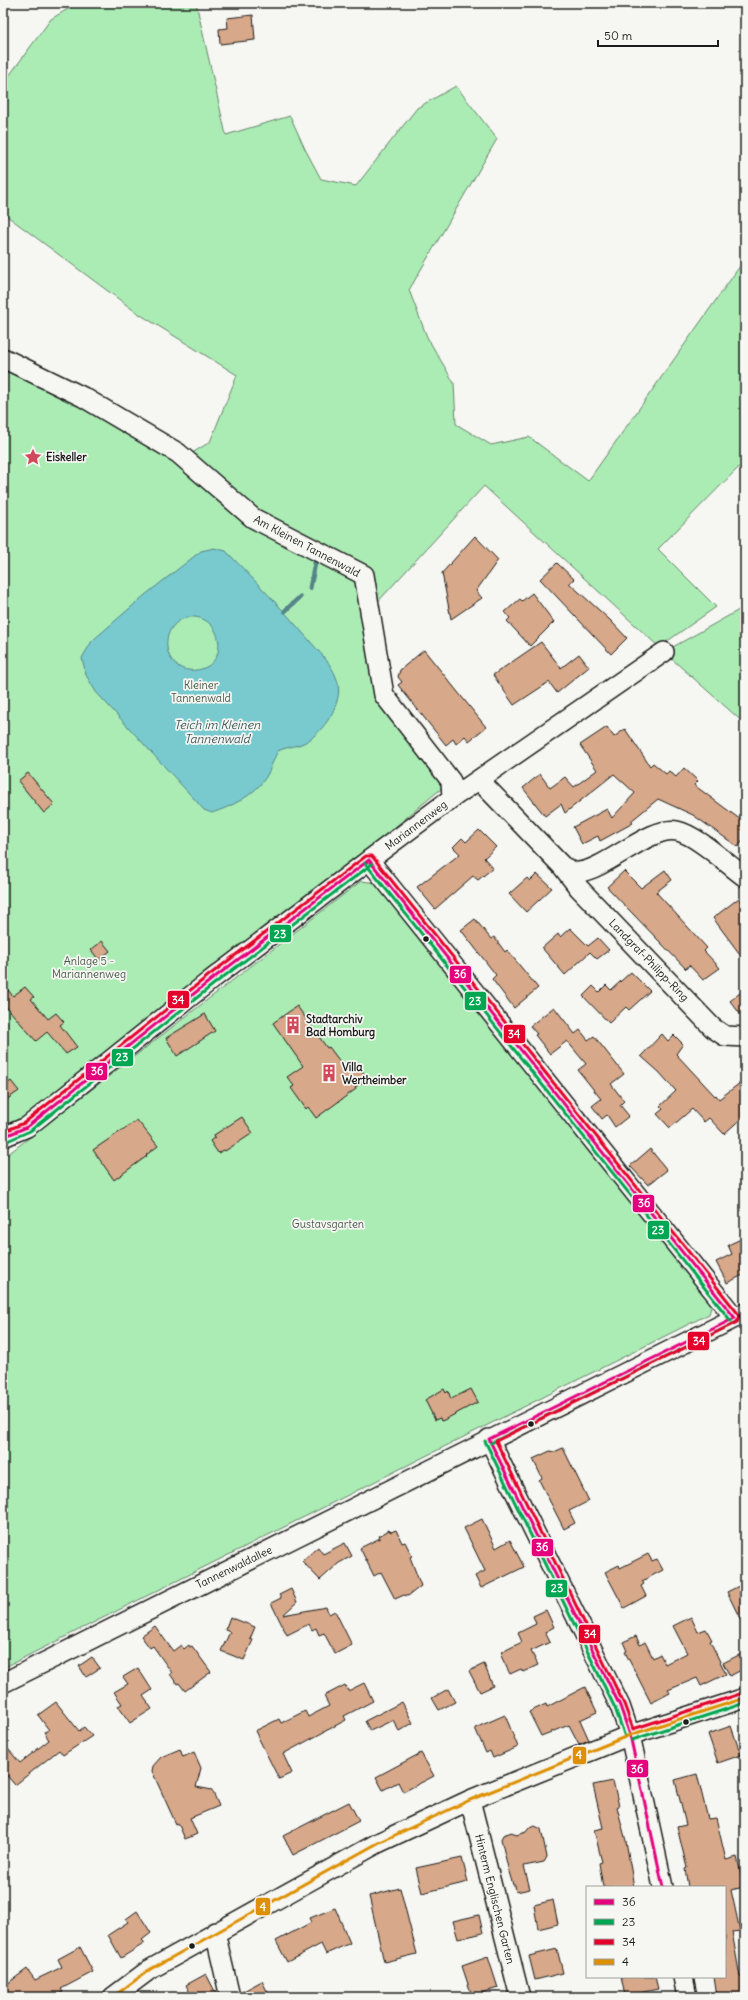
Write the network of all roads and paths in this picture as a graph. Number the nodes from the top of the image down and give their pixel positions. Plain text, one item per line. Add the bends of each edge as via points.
1 (3, 358) edge
2 (664, 652) dead end
3 (479, 780) junction
4 (452, 798) junction
5 (369, 860) junction
6 (562, 866) junction
7 (745, 878) edge
8 (745, 1038) edge
9 (3, 1137) edge
10 (740, 1315) edge
11 (489, 1439) junction
12 (3, 1683) edge
13 (745, 1698) edge
14 (630, 1735) junction
15 (470, 1800) junction
16 (663, 1886) edge
17 (215, 1932) junction
18 (683, 1978) edge
19 (113, 1997) edge
20 (230, 1997) edge
21 (520, 1997) edge
22 (687, 1997) edge

1 - 4 street, Am Kleinen Tannenwald via 83,397 171,449 253,518 364,575 384,695 451,781
2 - 3 street, Mariannenweg
3 - 4 street, Mariannenweg
3 - 6 street, Landgraf-Philipp-Ring
4 - 5 street, Mariannenweg
5 - 9 street, Mariannenweg via 211,980 27,1127
5 - 10 street
6 - 7 street via 572,871 588,870 661,832 676,831 692,837
6 - 8 street, Landgraf-Philipp-Ring via 579,888 714,1028 725,1036
10 - 11 street, Tannenwaldallee
11 - 12 street, Tannenwaldallee
11 - 14 street via 620,1706
13 - 14 street
14 - 15 street
14 - 16 street
15 - 17 street via 378,1843
15 - 21 street, Hinterm Englischen Garten
17 - 19 street via 149,1970
17 - 20 street
18 - 22 street

